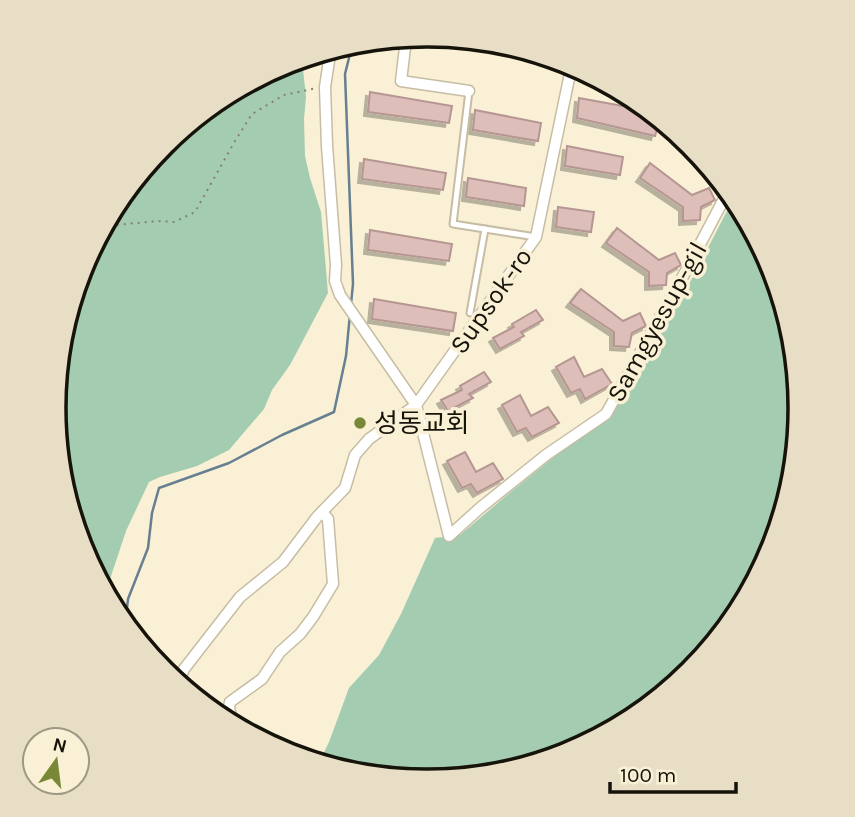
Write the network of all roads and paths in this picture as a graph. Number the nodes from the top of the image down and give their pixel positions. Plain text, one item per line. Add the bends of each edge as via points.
1 (405, 48) edge
2 (329, 61) edge
3 (569, 77) edge
4 (325, 87) junction
5 (469, 91) joint
6 (723, 201) edge
7 (117, 225) edge
8 (485, 229) junction
9 (536, 237) junction
10 (470, 313) dead end
11 (416, 405) junction
12 (322, 512) junction
13 (182, 673) edge
14 (230, 711) edge

1 - 5 street via 401,81
2 - 4 street, Samgyesup-gil
3 - 9 street, Supsok-ro
4 - 7 path via 284,95 252,114 195,212 174,222
4 - 11 street, Samgyesup-gil via 335,281
5 - 8 lane via 453,224
6 - 11 street, Samgyesup-gil via 606,414 546,455 449,536
8 - 9 lane
8 - 10 lane
9 - 11 street, Supsok-ro
11 - 12 street, Supsok-ro via 369,439 355,455 345,488
12 - 13 street, Supsok-ro via 284,562 240,597
12 - 14 street via 328,519 333,584 300,634 262,679 230,702

